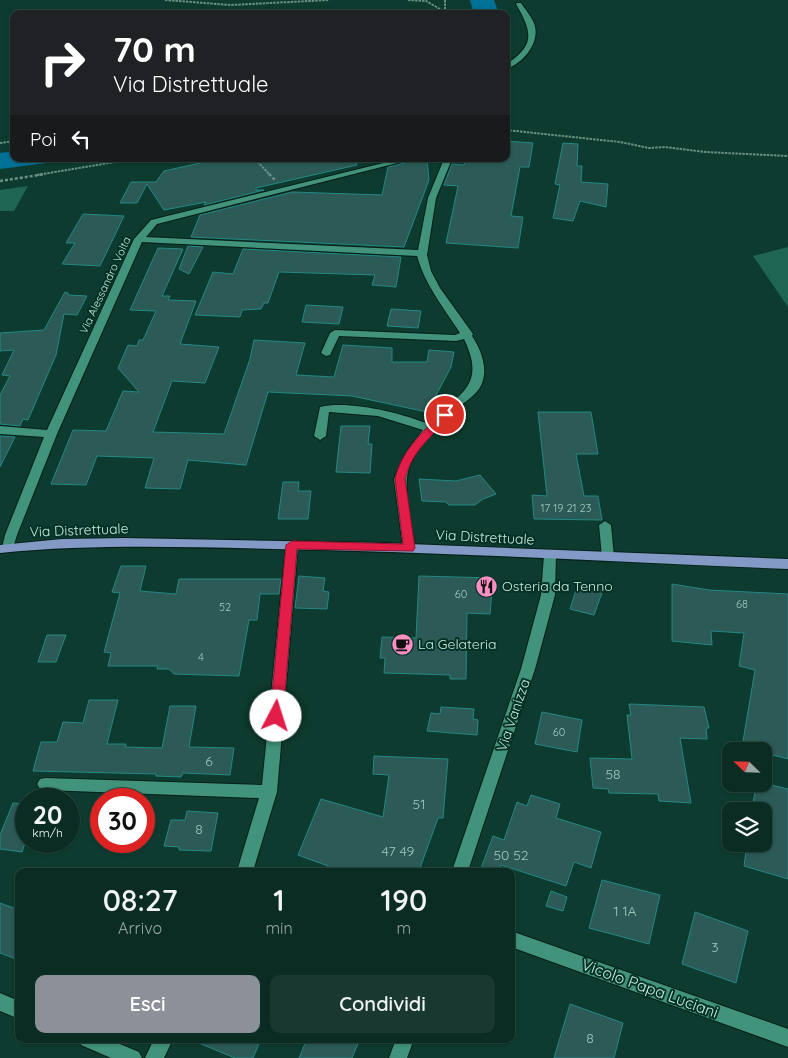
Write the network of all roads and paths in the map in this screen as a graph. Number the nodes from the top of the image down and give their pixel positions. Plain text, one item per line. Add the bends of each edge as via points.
1 (165, 0) edge
2 (329, 0) edge
3 (408, 0) edge
4 (519, 4) dead end
5 (440, 10) edge
6 (510, 65) edge
7 (510, 130) edge
8 (788, 156) edge
9 (115, 162) edge
10 (258, 162) edge
11 (397, 162) edge
12 (447, 162) edge
13 (0, 181) edge
14 (284, 190) junction
15 (139, 239) junction
16 (422, 253) junction
17 (468, 334) junction
18 (326, 353) dead end
19 (431, 429) junction
20 (0, 430) edge
21 (51, 434) junction
22 (320, 436) dead end
23 (605, 525) dead end
24 (292, 545) junction
25 (4, 548) edge
26 (409, 548) junction
27 (550, 555) junction
28 (608, 558) junction
29 (788, 564) edge
30 (45, 784) dead end
31 (269, 792) junction
32 (246, 868) edge
33 (461, 868) edge
34 (515, 940) edge
35 (0, 1002) edge
36 (15, 1008) edge
37 (788, 1038) edge
38 (97, 1043) edge
39 (162, 1043) edge
40 (404, 1043) edge
41 (133, 1058) edge
42 (154, 1058) edge
43 (398, 1058) edge

1 - 2 path via 231,5
3 - 5 path via 426,2
4 - 6 street via 531,24 531,34 528,50
7 - 8 path via 649,148
9 - 13 path
10 - 14 path
11 - 14 street, Via Alessandro Volta
12 - 16 street via 432,198
14 - 15 street, Via Alessandro Volta via 154,222
15 - 16 street
15 - 21 street, Via Alessandro Volta
16 - 17 street via 434,289
17 - 18 street via 456,338 335,333
17 - 19 street via 480,363 479,381
19 - 22 street via 409,419 350,408 324,410
19 - 26 street via 406,460 400,479
20 - 21 street
21 - 25 street, Via Alessandro Volta
23 - 28 street
24 - 25 main road, Via Distrettuale via 122,543
24 - 26 main road, Via Distrettuale
24 - 31 street
26 - 27 main road, Via Distrettuale
27 - 28 main road, Via Distrettuale
27 - 33 street, Via Vanizza via 548,596 528,669
28 - 29 main road, Via Distrettuale
30 - 31 street
31 - 32 street
34 - 37 street, Vicolo Papa Luciani
35 - 36 street
38 - 41 street
39 - 42 street
40 - 43 street

